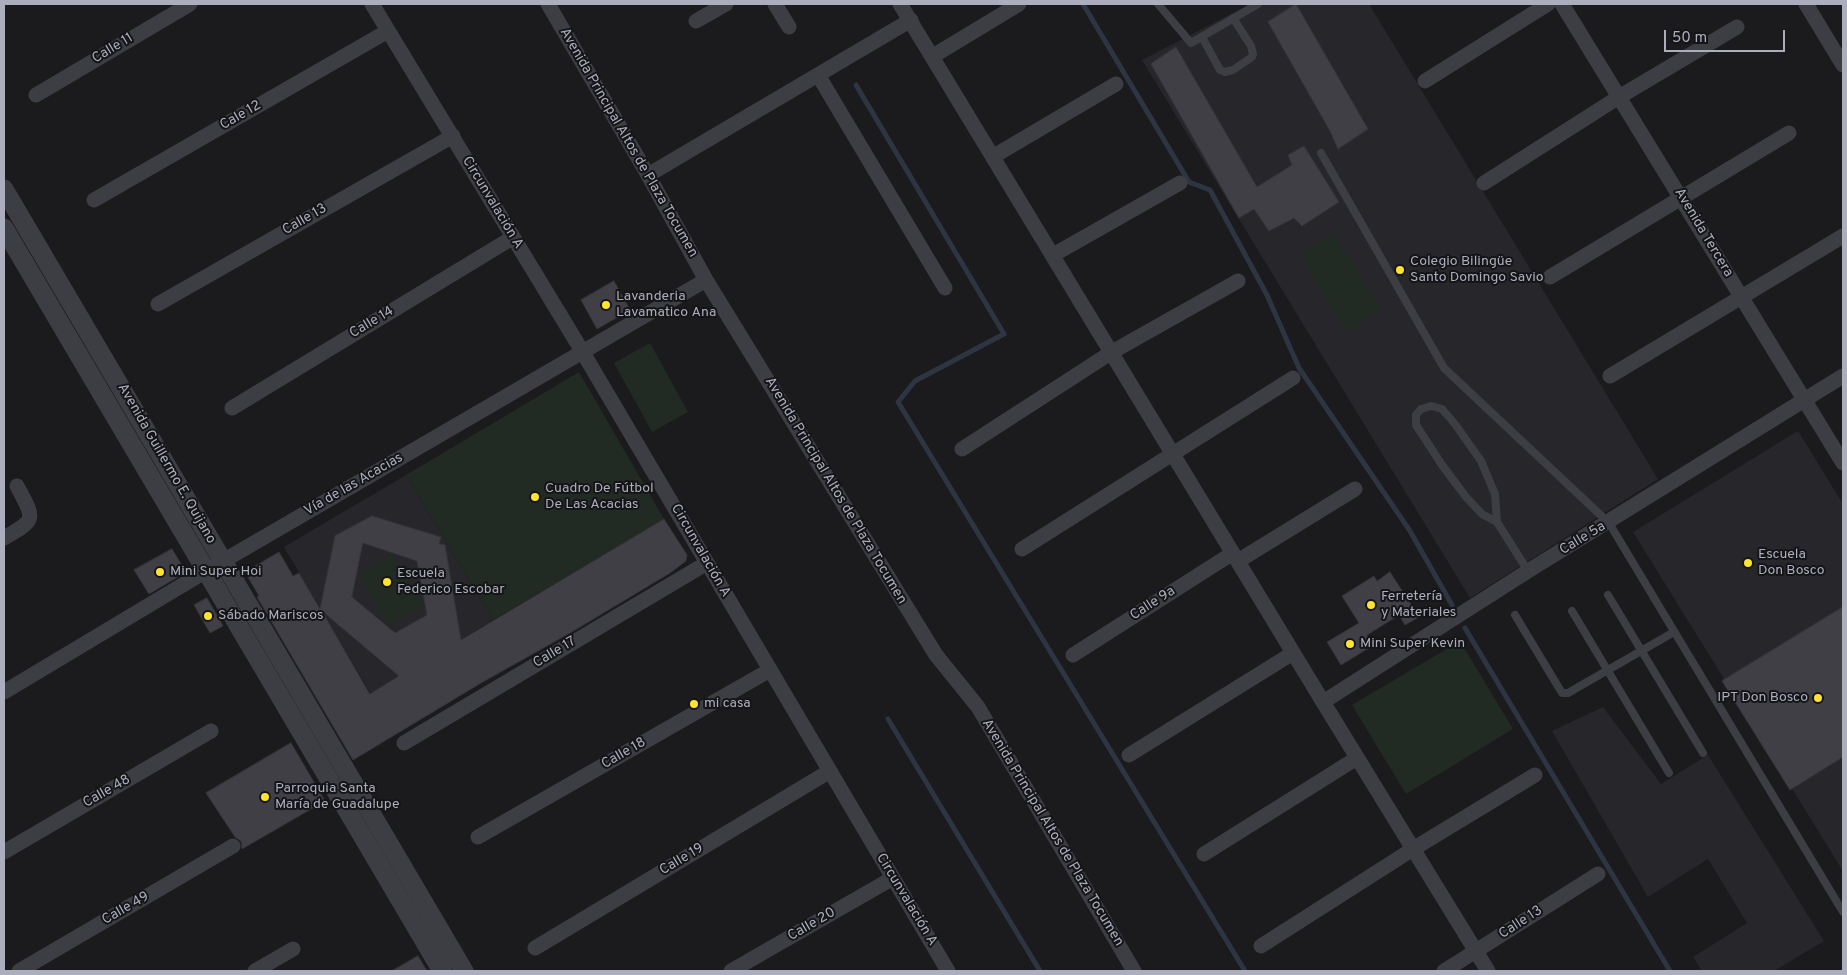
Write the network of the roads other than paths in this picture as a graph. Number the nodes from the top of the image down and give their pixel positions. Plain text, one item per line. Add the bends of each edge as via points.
1 (190, 4) edge
2 (372, 4) edge
3 (548, 4) edge
4 (726, 4) edge
5 (775, 4) edge
6 (900, 4) edge
7 (1019, 4) edge
8 (1158, 4) edge
9 (1258, 4) edge
10 (1548, 4) edge
11 (1562, 4) edge
12 (1806, 4) edge
13 (1233, 18) junction
14 (911, 20) junction
15 (696, 21) dead end
16 (789, 27) dead end
17 (1737, 27) dead end
18 (388, 31) junction
19 (1202, 37) junction
20 (933, 56) junction
21 (1843, 64) edge
22 (818, 75) junction
23 (1425, 81) dead end
24 (1116, 84) dead end
25 (36, 95) dead end
26 (1619, 96) junction
27 (1789, 133) dead end
28 (453, 136) junction
29 (1320, 153) dead end
30 (994, 156) junction
31 (648, 175) junction
32 (1180, 183) dead end
33 (1484, 184) dead end
34 (4, 189) edge
35 (1682, 198) junction
36 (94, 200) dead end
37 (4, 228) edge
38 (1843, 236) edge
39 (512, 238) junction
40 (1053, 255) junction
41 (1550, 277) dead end
42 (706, 280) junction
43 (1238, 281) dead end
44 (945, 288) dead end
45 (1741, 297) junction
46 (158, 304) dead end
47 (582, 351) junction
48 (1112, 352) junction
49 (1610, 376) dead end
50 (1843, 376) edge
51 (1293, 378) dead end
52 (119, 384) junction
53 (102, 394) junction
54 (1805, 400) junction
55 (232, 408) dead end
56 (962, 449) dead end
57 (1173, 453) junction
58 (1843, 463) edge
59 (17, 486) dead end
60 (1355, 489) dead end
61 (1497, 522) junction
62 (1609, 523) junction
63 (4, 538) edge
64 (1022, 549) dead end
65 (1235, 557) junction
66 (223, 562) junction
67 (707, 563) junction
68 (206, 571) junction
69 (1528, 571) junction
70 (1608, 595) dead end
71 (1572, 611) dead end
72 (1515, 615) dead end
73 (1674, 632) junction
74 (1642, 651) junction
75 (1293, 653) junction
76 (1073, 655) dead end
77 (770, 670) junction
78 (1607, 671) junction
79 (4, 692) edge
80 (1323, 702) junction
81 (211, 731) dead end
82 (404, 743) dead end
83 (1703, 753) dead end
84 (1129, 755) dead end
85 (1357, 758) junction
86 (830, 771) junction
87 (1669, 773) dead end
88 (1535, 775) dead end
89 (379, 826) junction
90 (362, 835) junction
91 (478, 837) dead end
92 (233, 846) dead end
93 (1413, 849) junction
94 (4, 852) edge
95 (1204, 854) dead end
96 (1598, 874) dead end
97 (892, 878) junction
98 (1843, 912) edge
99 (1261, 946) dead end
100 (535, 948) dead end
101 (293, 950) dead end
102 (1476, 952) junction
103 (19, 971) edge
104 (256, 971) edge
105 (442, 971) edge
106 (464, 971) edge
107 (731, 971) edge
108 (948, 971) edge
109 (1134, 971) edge
110 (1444, 971) edge
111 (1488, 971) edge

1 - 25 street, Calle 11
2 - 18 street, Circunvalación A
3 - 31 street, Avenida Principal Altos de Plaza Tocumen
4 - 15 street
5 - 16 street
6 - 14 street
7 - 20 street
8 - 19 lane via 1190,43
9 - 13 lane
10 - 23 street
11 - 26 street, Avenida Tercera
12 - 21 street
13 - 19 lane
13 - 19 lane via 1253,54 1232,70 1220,70
14 - 20 street
14 - 22 street
17 - 26 street
18 - 28 street, Circunvalación A
18 - 36 street, Cale 12
20 - 30 street
22 - 31 street
22 - 44 street
24 - 30 street
26 - 33 street
26 - 35 street, Avenida Tercera
27 - 35 street
28 - 39 street, Circunvalación A
28 - 46 street, Calle 13
29 - 62 lane via 1444,368
30 - 40 street
31 - 42 street, Avenida Principal Altos de Plaza Tocumen
32 - 40 street
34 - 52 street, Avenida Guillermo E. Quijano
35 - 41 street
35 - 45 street, Avenida Tercera
37 - 53 street, Avenida Guillermo E. Quijano
38 - 45 street
39 - 47 street, Circunvalación A
39 - 55 street, Calle 14
40 - 48 street
42 - 47 street, Vía de las Acacias
42 - 109 street, Avenida Principal Altos de Plaza Tocumen via 936,655 978,707
43 - 48 street
45 - 49 street
45 - 54 street, Avenida Tercera
47 - 66 street, Vía de las Acacias
47 - 67 street, Circunvalación A
48 - 56 street
48 - 57 street
50 - 54 street, Calle 5a
51 - 57 street
52 - 53 street
52 - 66 street, Avenida Guillermo E. Quijano
53 - 68 street, Avenida Guillermo E. Quijano
54 - 58 street, Avenida Tercera
54 - 62 street, Calle 5a
57 - 64 street
57 - 65 street
59 - 63 street via 31,511 31,518 27,525
60 - 65 street, Calle 9a
61 - 61 lane via 1495,494 1481,461 1442,409 1431,406 1421,409 1416,415 1416,425 1442,465 1482,514
61 - 69 lane
62 - 69 street, Calle 5a
62 - 73 lane
65 - 75 street
65 - 76 street, Calle 9a
66 - 68 street, Vía de las Acacias
66 - 89 street, Avenida Guillermo E. Quijano
67 - 77 street, Circunvalación A
67 - 82 street, Calle 17
68 - 79 street, Vía de las Acacias
68 - 90 street, Avenida Guillermo E. Quijano
69 - 80 street, Calle 5a
70 - 74 lane
71 - 78 lane
72 - 78 lane via 1562,693 1568,693
73 - 74 lane
73 - 98 lane
74 - 78 lane
74 - 83 lane
75 - 80 street
75 - 84 street
77 - 86 street, Circunvalación A
77 - 91 street, Calle 18
78 - 87 lane
80 - 85 street
81 - 94 street, Calle 48
85 - 93 street
85 - 95 street
86 - 97 street, Circunvalación A
86 - 100 street, Calle 19
88 - 93 street
89 - 90 street
89 - 106 street, Avenida Guillermo E. Quijano
90 - 105 street, Avenida Guillermo E. Quijano
92 - 103 street, Calle 49
93 - 99 street
93 - 102 street
96 - 102 street, Calle 13
97 - 107 street, Calle 20
97 - 108 street, Circunvalación A
101 - 104 street
102 - 110 street, Calle 13
102 - 111 street

